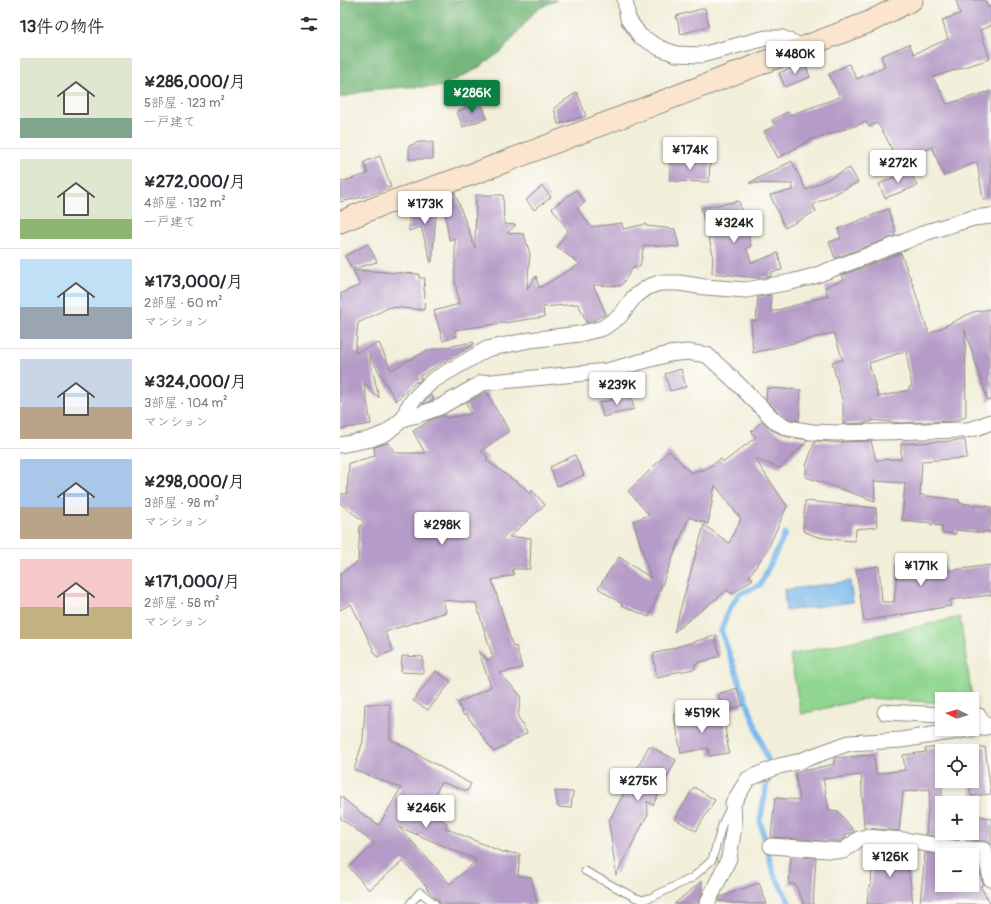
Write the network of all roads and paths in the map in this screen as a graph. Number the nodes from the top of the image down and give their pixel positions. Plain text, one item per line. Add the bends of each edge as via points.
1 (625, 0) edge
2 (912, 0) edge
3 (803, 47) junction
4 (991, 216) edge
5 (340, 222) edge
6 (404, 418) junction
7 (991, 422) edge
8 (340, 445) edge
9 (885, 712) dead end
10 (935, 715) edge
11 (935, 734) edge
12 (733, 803) junction
13 (771, 846) dead end
14 (585, 872) dead end
15 (991, 879) edge
16 (410, 904) edge
17 (435, 904) edge
18 (707, 904) edge

1 - 3 street via 628,19 640,36 676,54 701,55 766,38 782,38
2 - 3 street via 869,22
3 - 5 street
4 - 6 street via 973,218 927,232 814,276 791,282 746,290 658,283 634,297 620,316 603,328 487,350 432,381 413,400
6 - 7 street via 418,416 440,407 482,383 607,371 669,354 687,352 707,355 776,422 788,428 838,433 966,430
6 - 8 street via 371,440
9 - 10 street
11 - 12 street via 901,740 849,743 779,766 748,779
12 - 14 lane via 723,822 712,860 692,878 652,897 643,900 634,897
12 - 18 street via 734,826 729,858
13 - 15 street via 843,851 866,837 984,850
16 - 17 lane via 420,892

